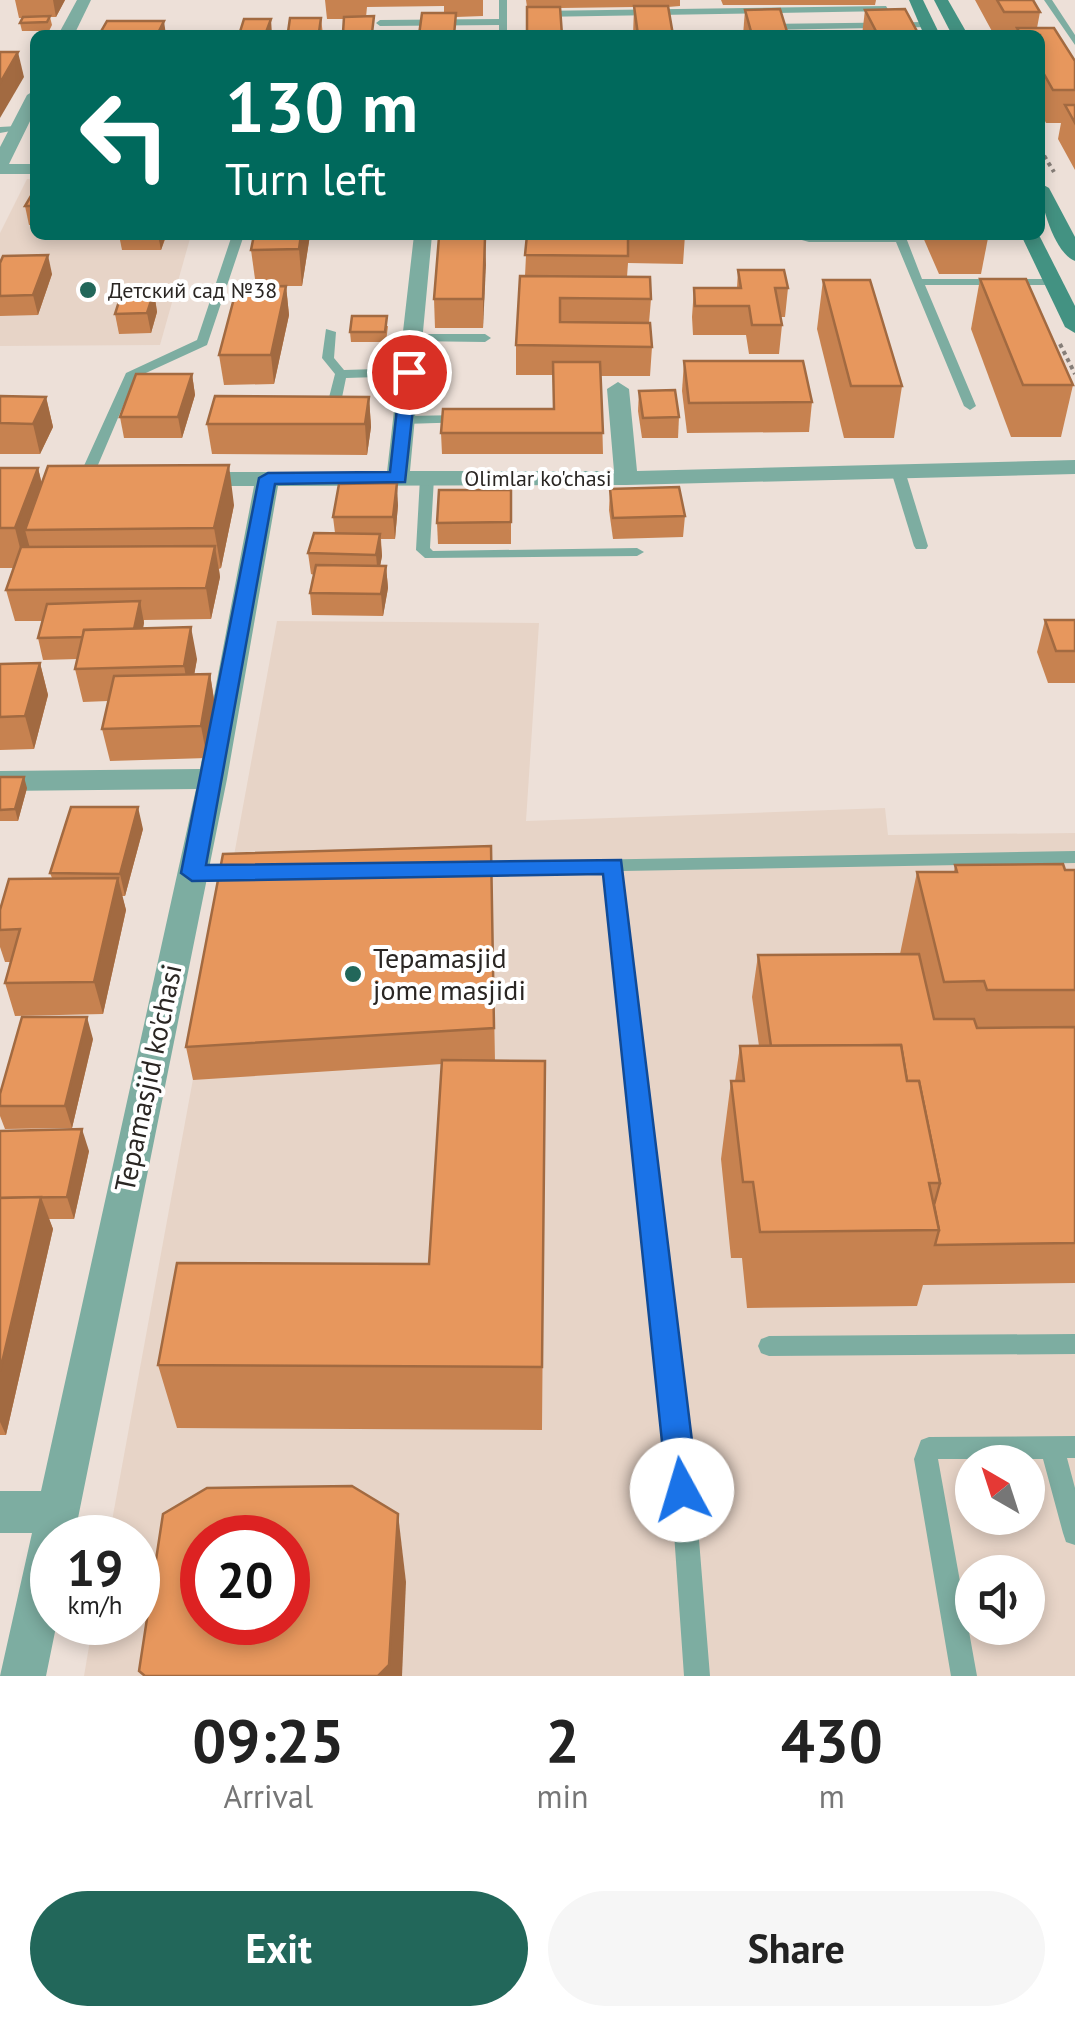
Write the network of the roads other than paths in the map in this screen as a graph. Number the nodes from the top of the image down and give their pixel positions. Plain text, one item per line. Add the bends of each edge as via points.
1 (84, 0) edge
2 (503, 0) edge
3 (706, 0) edge
4 (916, 0) edge
5 (941, 0) edge
6 (1055, 6) edge
7 (710, 12) junction
8 (532, 14) edge
9 (503, 22) junction
10 (380, 23) dead end
11 (898, 26) junction
12 (748, 27) edge
13 (69, 30) edge
14 (504, 30) edge
15 (930, 30) edge
16 (957, 30) edge
17 (1075, 42) edge
18 (30, 102) edge
19 (9, 130) edge
20 (0, 166) edge
21 (30, 168) edge
22 (1045, 198) edge
23 (236, 240) edge
24 (423, 240) edge
25 (901, 240) edge
26 (1032, 240) edge
27 (1075, 255) edge
28 (918, 282) junction
29 (1053, 282) junction
30 (1075, 327) edge
31 (330, 332) dead end
32 (413, 338) junction
33 (486, 338) dead end
34 (409, 372) junction
35 (341, 374) junction
36 (618, 389) dead end
37 (970, 406) dead end
38 (331, 417) edge
39 (480, 419) edge
40 (404, 420) junction
41 (1075, 467) edge
42 (898, 471) junction
43 (268, 478) junction
44 (398, 478) junction
45 (428, 478) junction
46 (626, 478) junction
47 (86, 479) edge
48 (176, 479) edge
49 (921, 546) dead end
50 (637, 552) dead end
51 (213, 779) junction
52 (0, 781) edge
53 (1075, 857) edge
54 (613, 866) junction
55 (445, 868) edge
56 (1075, 1344) edge
57 (769, 1346) dead end
58 (1065, 1447) edge
59 (0, 1512) edge
60 (55, 1512) junction
61 (1075, 1533) edge
62 (23, 1676) edge
63 (698, 1676) edge
64 (964, 1676) edge

1 - 13 street
2 - 9 lane
3 - 7 lane
4 - 15 main road
5 - 16 main road
6 - 17 lane
7 - 8 lane
7 - 11 lane via 887,10
9 - 10 lane
9 - 14 lane
11 - 12 lane
11 - 15 lane
18 - 19 street
19 - 20 street
20 - 21 street
22 - 27 main road
23 - 47 lane via 203,342 130,376
24 - 32 street
25 - 28 lane
26 - 29 main road
28 - 29 lane
28 - 37 lane
29 - 30 main road
31 - 35 lane via 328,358
32 - 33 lane
32 - 34 street
34 - 35 lane
34 - 40 street
35 - 38 lane
36 - 46 street
39 - 40 lane
40 - 44 street
41 - 42 street, Olimlar ko'chasi
42 - 46 street, Olimlar ko'chasi
42 - 49 lane
43 - 44 street, Olimlar ko'chasi
43 - 48 street, Olimlar ko'chasi
43 - 51 street, Tepamasjid ko'chasi
44 - 45 street, Olimlar ko'chasi
45 - 46 street, Olimlar ko'chasi
45 - 50 lane via 422,550 430,555
51 - 52 street
51 - 60 street, Tepamasjid ko'chasi via 202,873
53 - 54 lane
54 - 55 lane
54 - 63 lane
56 - 57 lane
58 - 61 lane
58 - 64 lane via 929,1448
59 - 60 street
60 - 62 street, Tepamasjid ko'chasi

